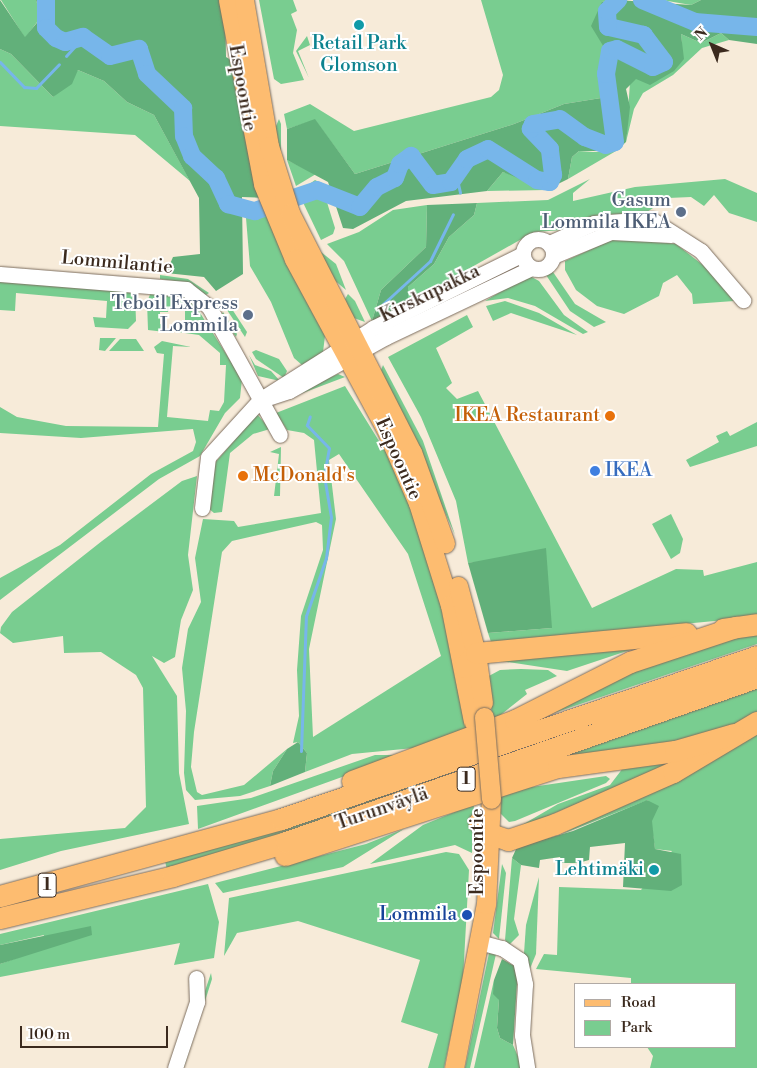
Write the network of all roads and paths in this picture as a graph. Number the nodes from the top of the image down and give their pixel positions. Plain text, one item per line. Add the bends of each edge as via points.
1 (228, 0) edge
2 (244, 0) edge
3 (270, 181) junction
4 (551, 249) junction
5 (523, 254) junction
6 (531, 268) junction
7 (0, 274) edge
8 (742, 300) dead end
9 (352, 349) junction
10 (261, 399) junction
11 (280, 435) dead end
12 (202, 508) dead end
13 (757, 624) edge
14 (736, 627) junction
15 (757, 656) edge
16 (470, 660) junction
17 (757, 677) edge
18 (757, 722) edge
19 (734, 734) junction
20 (485, 814) junction
21 (165, 854) junction
22 (93, 874) junction
23 (173, 876) junction
24 (0, 885) edge
25 (0, 896) edge
26 (0, 918) edge
27 (479, 942) junction
28 (196, 978) dead end
29 (175, 1068) edge
30 (454, 1068) edge
31 (527, 1068) edge

1 - 3 main road, Espoontie
2 - 3 main road, Espoontie
3 - 9 main road, Espoontie via 283,216
4 - 5 street, Kirskupakka via 532,240
4 - 6 street, Kirskupakka via 546,267
4 - 8 street via 611,232 648,231 684,238 720,269
5 - 6 street
5 - 9 street, Kirskupakka
6 - 9 street, Kirskupakka
7 - 10 street, Lommilantie via 186,290 209,307
9 - 10 street via 290,391
9 - 16 main road, Espoontie via 430,497
10 - 11 street, Lommilantie
10 - 12 street via 208,457
13 - 14 highway
14 - 16 highway
14 - 21 highway via 630,662 515,720 202,835
15 - 21 highway, Turunväylä / 1 via 350,796
16 - 20 main road, Espoontie via 479,719
17 - 23 highway, Turunväylä / 1 via 389,807
18 - 19 highway
19 - 20 highway via 701,757 591,810 508,840
19 - 23 highway via 675,751 558,767 338,842 220,873
20 - 27 main road, Espoontie
21 - 22 highway, Turunväylä / 1
22 - 24 highway via 62,872
22 - 25 highway, Turunväylä / 1
23 - 26 highway, Turunväylä / 1
27 - 30 main road, Espoontie
27 - 31 street via 514,955 525,984 522,1035
28 - 29 street via 197,1002

